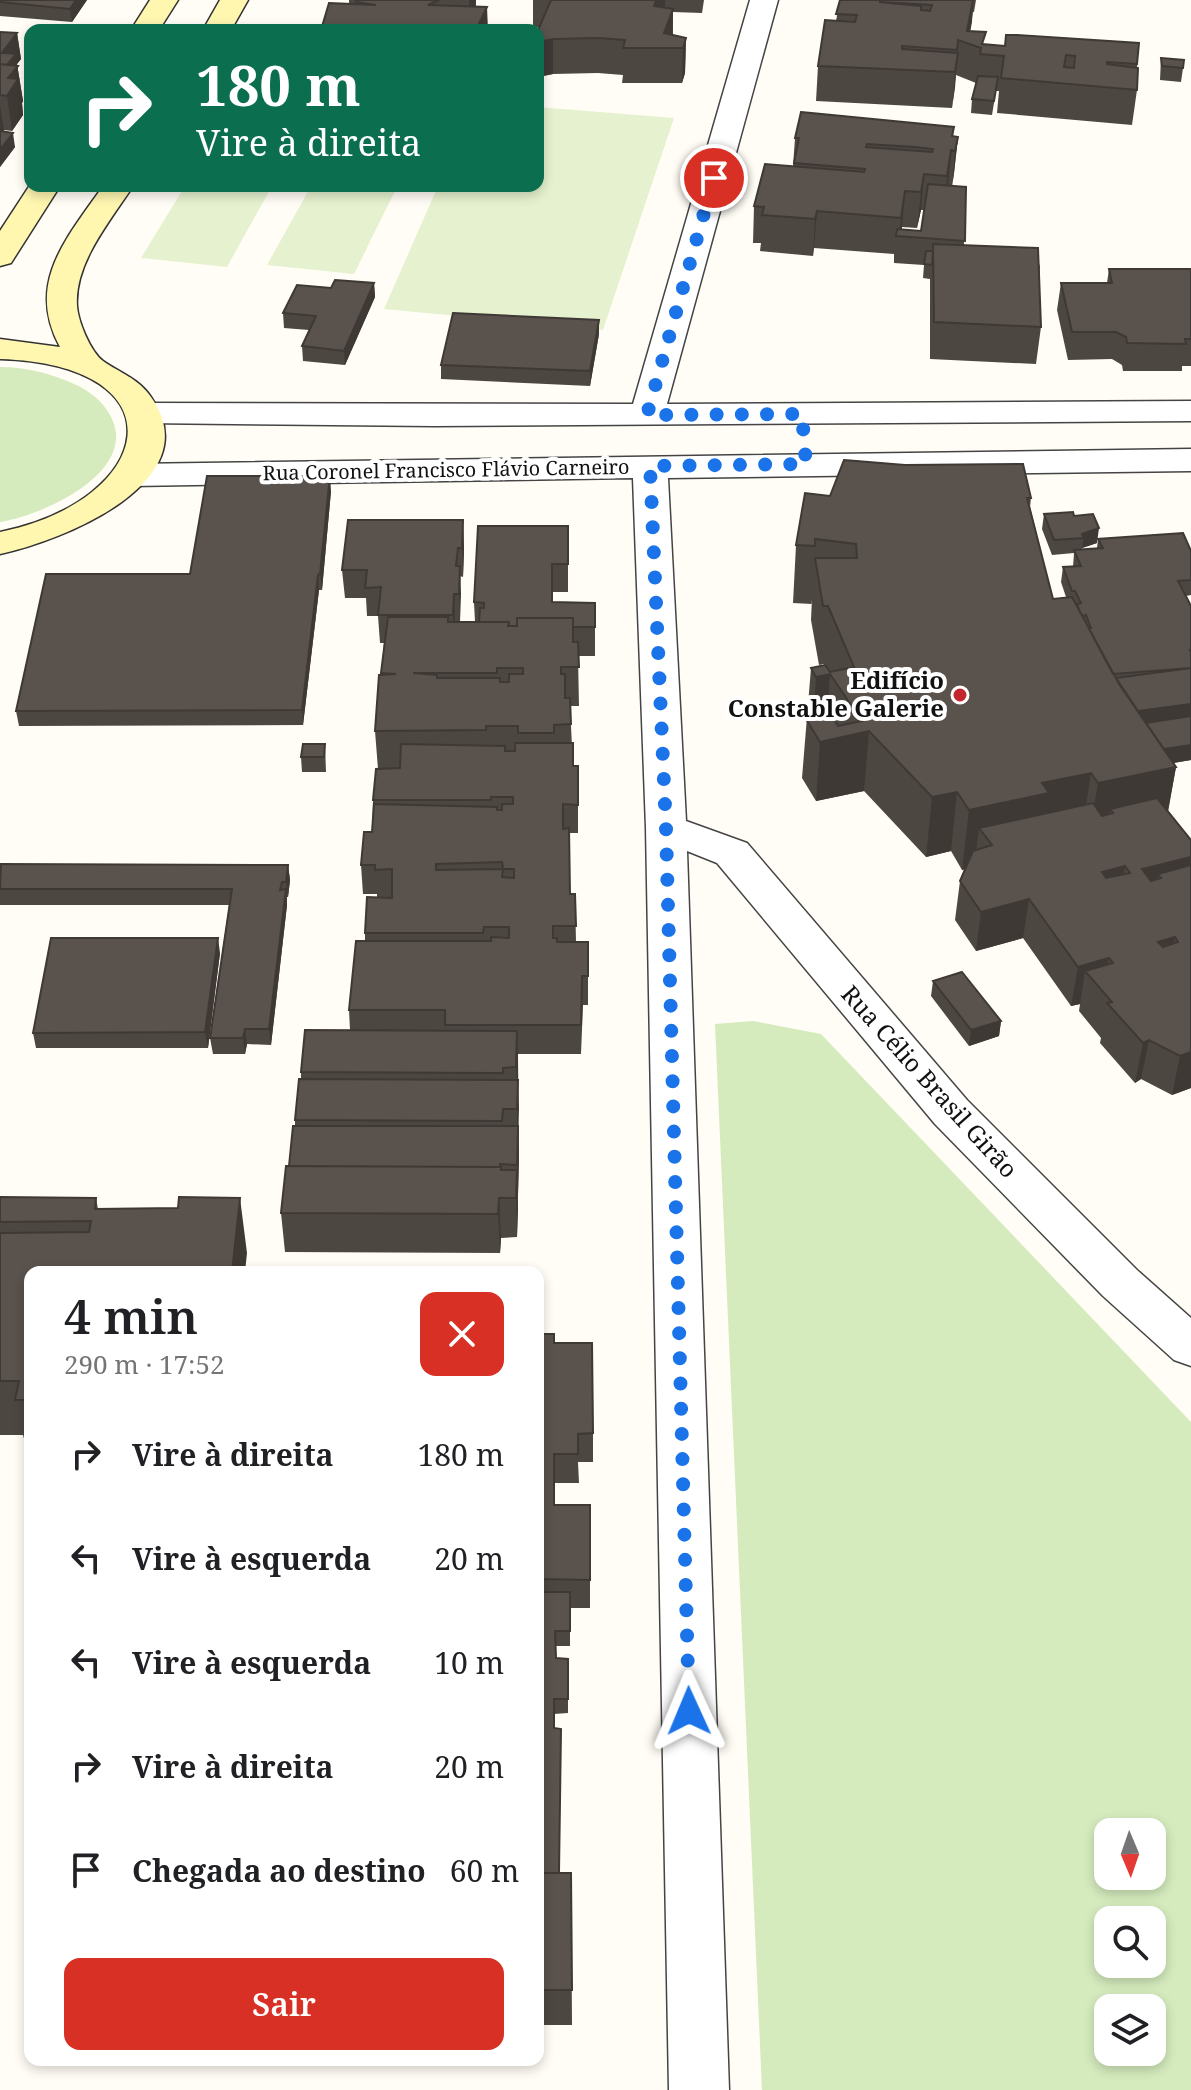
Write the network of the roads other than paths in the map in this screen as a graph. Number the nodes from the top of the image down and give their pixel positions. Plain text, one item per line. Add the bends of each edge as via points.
1 (164, 0) edge
2 (234, 0) edge
3 (764, 0) edge
4 (149, 24) edge
5 (220, 24) edge
6 (41, 192) edge
7 (114, 192) edge
8 (0, 256) edge
9 (0, 349) edge
10 (87, 364) junction
11 (1191, 411) edge
12 (143, 413) junction
13 (802, 414) junction
14 (647, 415) junction
15 (435, 416) junction
16 (1191, 460) edge
17 (806, 464) junction
18 (650, 466) junction
19 (434, 471) junction
20 (132, 475) junction
21 (5, 546) edge
22 (666, 828) junction
23 (1191, 1347) edge
24 (699, 2090) edge

1 - 4 main road
2 - 5 main road
3 - 14 street
6 - 8 main road
7 - 10 main road via 64,278 61,307
9 - 10 main road via 18,348
10 - 12 main road via 123,385
11 - 13 street
12 - 15 street
12 - 20 main road via 146,443
13 - 14 street
13 - 17 street
14 - 15 street
15 - 19 street
16 - 17 street, Rua Coronel Francisco Flávio Carneiro
17 - 18 street, Rua Coronel Francisco Flávio Carneiro
18 - 19 street, Rua Coronel Francisco Flávio Carneiro
18 - 22 street
19 - 20 street, Rua Coronel Francisco Flávio Carneiro
20 - 21 main road via 85,514
22 - 23 street, Rua Célio Brasil Girão via 732,853 951,1112
22 - 24 street

